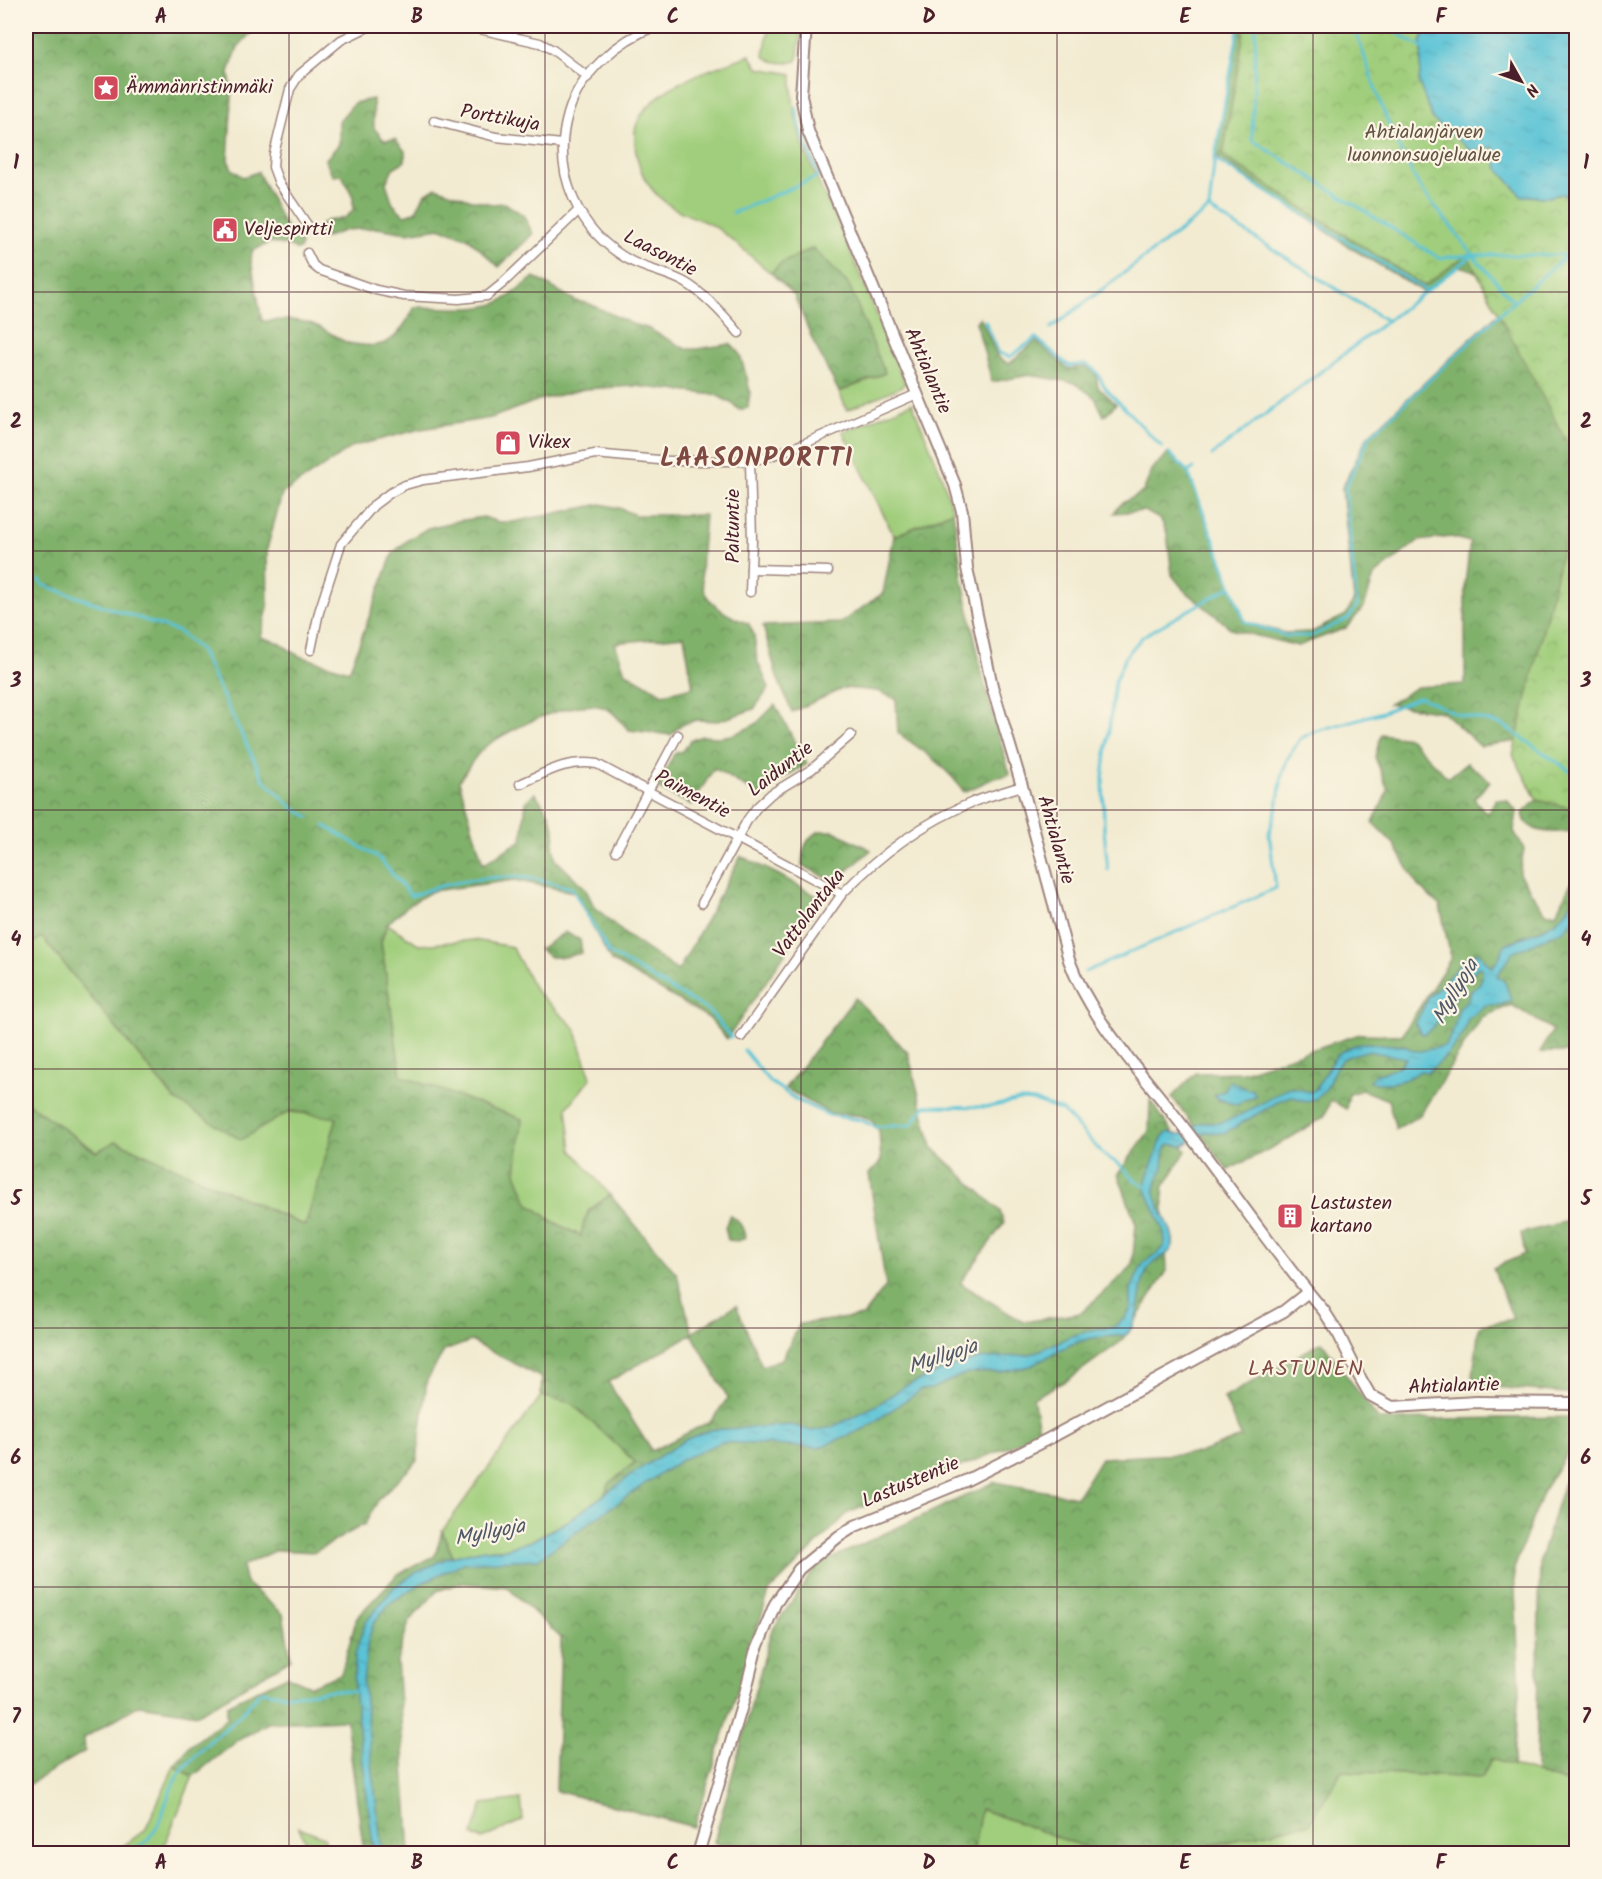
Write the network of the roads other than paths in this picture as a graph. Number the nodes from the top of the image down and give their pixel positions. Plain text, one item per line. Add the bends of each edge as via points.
1 (370, 26) edge
2 (466, 26) edge
3 (652, 26) edge
4 (806, 26) edge
5 (588, 76) junction
6 (434, 121) dead end
7 (562, 144) junction
8 (578, 211) junction
9 (308, 226) dead end
10 (307, 253) dead end
11 (739, 333) dead end
12 (917, 394) junction
13 (750, 461) junction
14 (751, 569) junction
15 (828, 571) dead end
16 (750, 592) dead end
17 (311, 651) dead end
18 (678, 735) dead end
19 (851, 735) dead end
20 (520, 784) dead end
21 (1022, 786) junction
22 (648, 790) junction
23 (737, 838) junction
24 (616, 851) dead end
25 (842, 894) junction
26 (702, 903) dead end
27 (741, 1037) dead end
28 (1308, 1292) junction
29 (1576, 1403) edge
30 (698, 1854) edge

1 - 9 street via 341,40 299,75 290,88 273,167 279,183
2 - 5 street via 540,43
3 - 5 street, Laasontie via 618,47
4 - 12 street, Ahtialantie via 801,95 808,131
5 - 7 street, Laasontie via 570,108
6 - 7 street, Porttikuja via 516,141
7 - 8 street, Laasontie via 565,173
8 - 10 street via 502,284 483,297 432,299 376,290 319,270
8 - 11 street, Laasontie via 618,253 689,285 726,316
12 - 13 street via 795,447
12 - 21 street, Ahtialantie via 962,511 967,568 992,686
13 - 14 street, Paltuntie
13 - 17 street via 675,462 588,455 405,485 374,505 341,544
14 - 15 street
14 - 16 street, Paltuntie
18 - 22 street
19 - 23 street, Laiduntie via 817,765 757,807
20 - 22 street, Paimentie via 557,767 581,762 597,764
21 - 25 street, Vattolantaka via 942,816 876,861
21 - 28 street, Ahtialantie via 1078,984 1107,1028
22 - 23 street, Paimentie
22 - 24 street
23 - 25 street, Paimentie
23 - 26 street, Laiduntie
25 - 27 street, Vattolantaka
28 - 29 street, Ahtialantie via 1332,1323 1370,1395 1392,1407 1476,1402
28 - 30 street, Lastustentie via 1284,1311 1050,1438 964,1481 855,1526 799,1569 775,1604 755,1653

